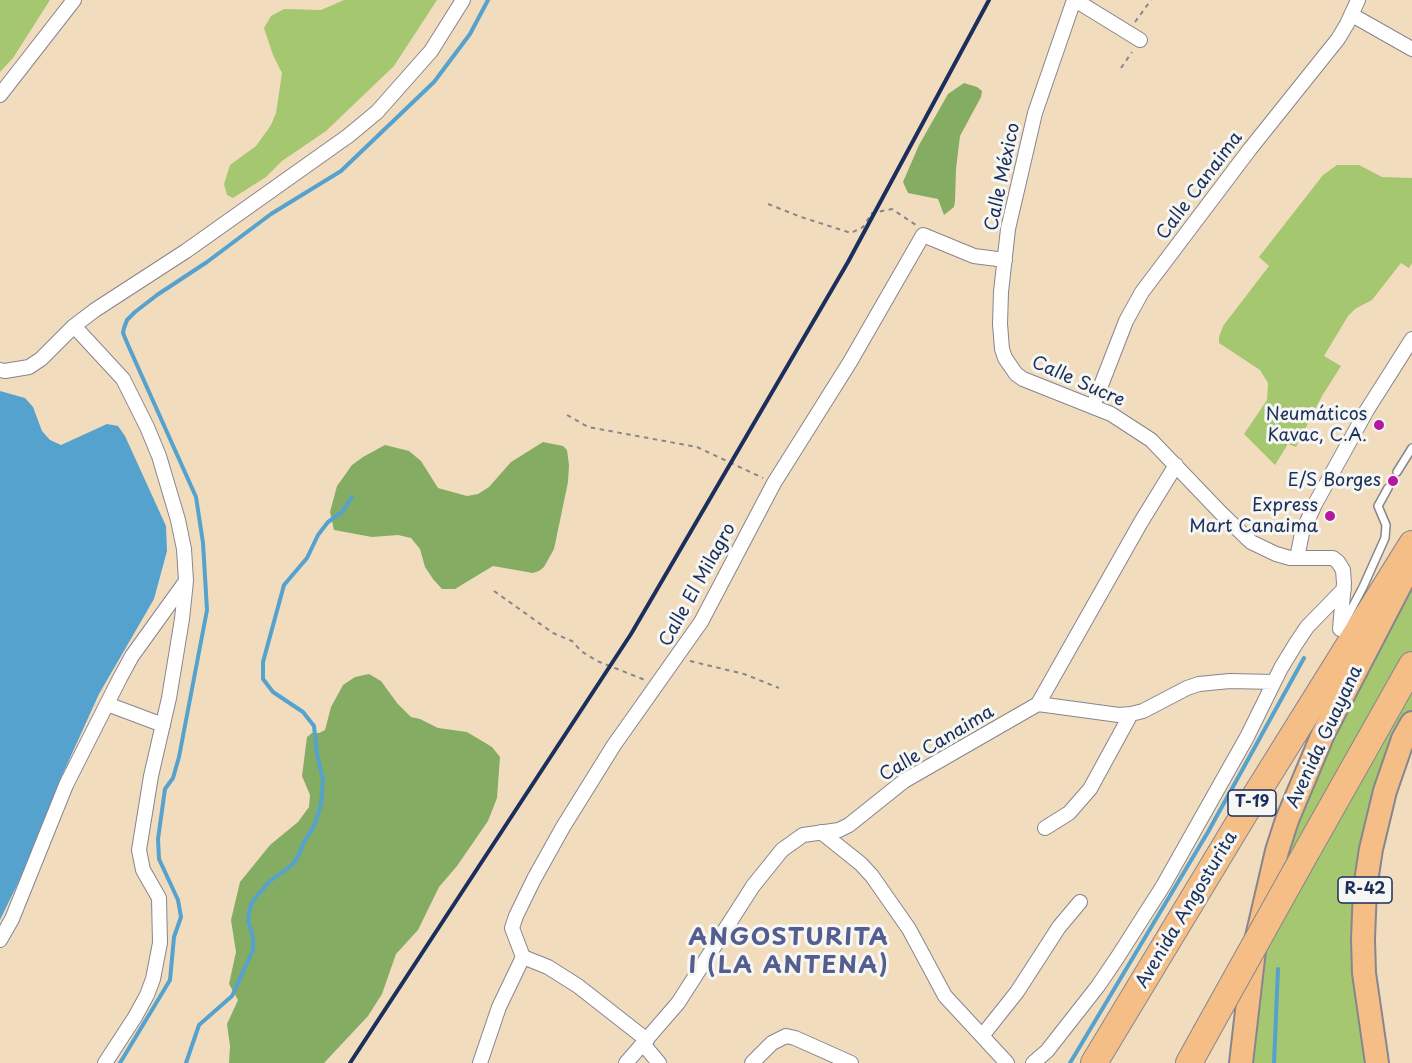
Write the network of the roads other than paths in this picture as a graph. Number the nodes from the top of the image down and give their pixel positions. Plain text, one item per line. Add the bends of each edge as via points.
1 (74, 0) edge
2 (463, 0) edge
3 (1074, 0) edge
4 (1358, 0) edge
5 (1352, 15) junction
6 (1134, 36) road end
7 (1412, 49) edge
8 (0, 95) edge
9 (1005, 260) junction
10 (74, 326) junction
11 (1412, 339) edge
12 (1010, 367) joint
13 (0, 370) edge
14 (1093, 406) junction
15 (1412, 448) edge
16 (1176, 465) junction
17 (1397, 472) dead end
18 (1388, 488) dead end
19 (1412, 544) edge
20 (1296, 558) junction
21 (1412, 562) edge
22 (186, 581) junction
23 (1344, 590) junction
24 (1340, 630) junction
25 (1412, 665) edge
26 (1274, 682) junction
27 (1317, 696) junction
28 (107, 704) junction
29 (1038, 704) junction
30 (1131, 714) junction
31 (1412, 723) edge
32 (163, 725) junction
33 (1045, 828) dead end
34 (821, 832) junction
35 (1080, 902) dead end
36 (0, 940) edge
37 (523, 957) junction
38 (982, 1036) junction
39 (645, 1042) junction
40 (105, 1063) edge
41 (480, 1063) edge
42 (626, 1063) edge
43 (659, 1063) edge
44 (752, 1063) edge
45 (851, 1063) edge
46 (1006, 1063) edge
47 (1033, 1063) edge
48 (1094, 1063) edge
49 (1189, 1063) edge
50 (1241, 1063) edge
51 (1377, 1063) edge

1 - 8 street
2 - 10 street via 431,51 377,112 186,251
3 - 6 street
3 - 9 street, Calle México via 1035,112 1008,229
4 - 5 street, Calle Canaima
5 - 7 street
5 - 14 street, Calle Canaima via 1338,39 1142,292 1126,321
9 - 12 street, Calle México via 1000,324 1002,349
9 - 37 street, Calle El Milagro via 974,256 923,235 774,483 701,622 596,772 529,888 512,928
10 - 13 street via 29,367
10 - 22 street via 123,379 147,427 178,520
11 - 20 street via 1330,475 1302,532
12 - 14 street, Calle Sucre via 1023,379
14 - 16 street, Calle Sucre via 1140,431
15 - 17 lane
16 - 20 street, Calle Sucre via 1251,542
16 - 29 street
18 - 24 lane via 1378,506 1386,525 1385,538
19 - 27 highway, Avenida Angosturita / T-19
20 - 23 street, Calle Sucre via 1333,558 1342,570
21 - 50 main road, Avenida Guayana via 1323,734 1287,820 1254,950
22 - 28 street via 132,656
22 - 32 street
23 - 24 street, Calle Sucre
23 - 26 street via 1308,627
24 - 27 highway, T-19
25 - 49 highway, bridge
26 - 30 street via 1199,684
26 - 47 street via 1163,886 1098,986
27 - 48 highway, Avenida Angosturita / T-19
28 - 32 street
28 - 36 street via 66,785
29 - 30 street
29 - 34 street, Calle Canaima via 904,781 849,825
30 - 33 street via 1090,789 1069,813
31 - 51 main road, R-42 via 1385,791 1365,896 1364,973
32 - 40 street via 139,850 143,870 159,897 158,953 147,995
34 - 38 street via 861,864 883,889 945,996
34 - 39 street, Calle Canaima via 803,835 792,842 768,866 678,1003
35 - 38 street
37 - 39 street via 578,986
37 - 41 street via 499,1006
38 - 46 street
39 - 42 street, Calle Canaima
39 - 43 street
44 - 45 street via 772,1043 786,1036

